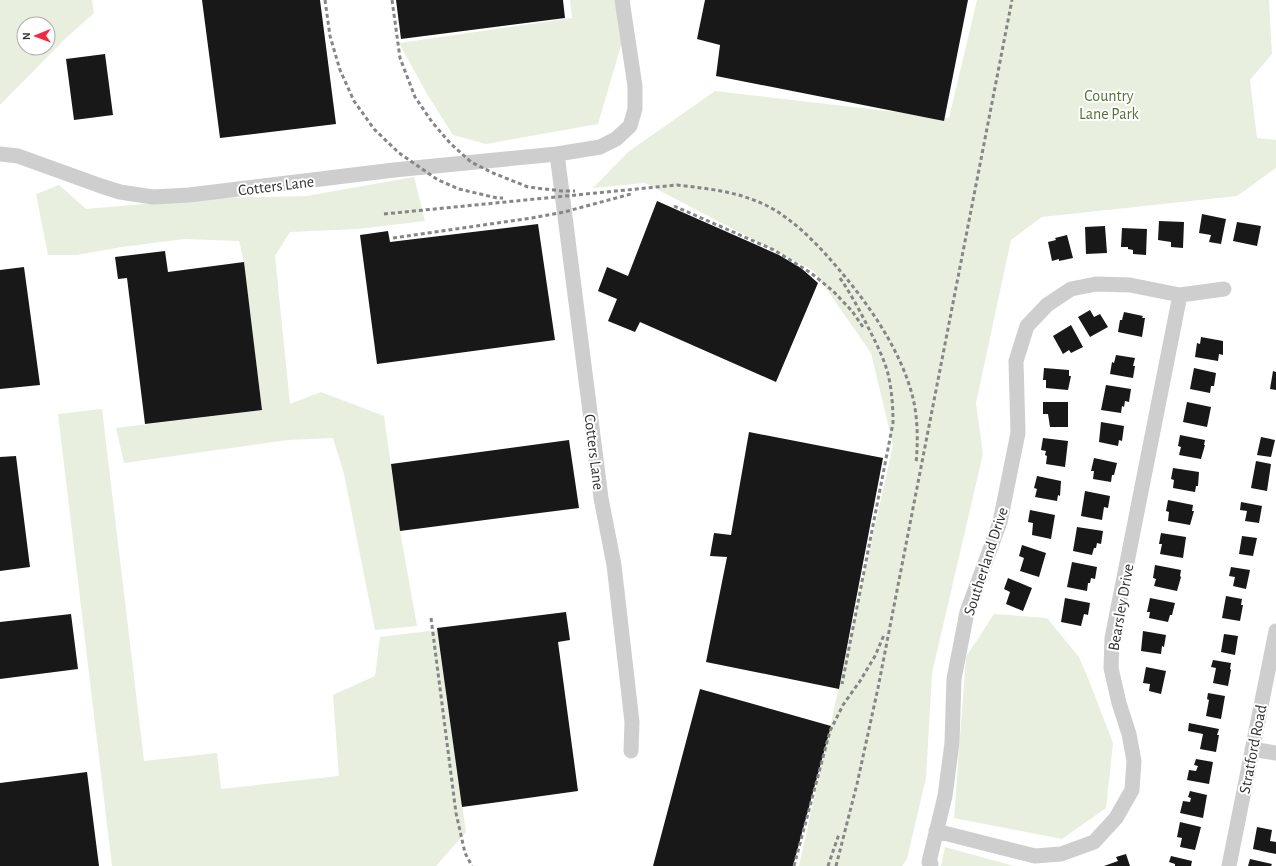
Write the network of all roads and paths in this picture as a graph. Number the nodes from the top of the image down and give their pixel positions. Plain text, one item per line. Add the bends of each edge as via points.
1 (622, 0) edge
2 (0, 154) edge
3 (557, 154) junction
4 (1224, 289) dead end
5 (1180, 295) junction
6 (1276, 631) edge
7 (1252, 749) junction
8 (631, 751) dead end
9 (1276, 754) edge
10 (936, 831) junction
11 (930, 866) edge
12 (1229, 866) edge

1 - 3 street, Cotters Lane via 635,86 635,109 630,126 616,139 600,147
2 - 3 street, Cotters Lane via 18,156 120,192 153,198
3 - 8 street, Cotters Lane via 601,498 614,565 632,722
4 - 5 street, Southerland Drive
5 - 10 street, Southerland Drive via 1130,285 1096,284 1071,289 1047,306 1027,326 1016,361 1018,433 1000,522 967,612 954,679 952,744 945,796
5 - 10 street, Bearsley Drive via 1112,638 1111,668 1134,761 1132,790 1116,818 1094,842 1061,854 1035,856
6 - 7 street, Stratford Road
7 - 9 street
7 - 12 street, Stratford Road
10 - 11 street, Southerland Drive

